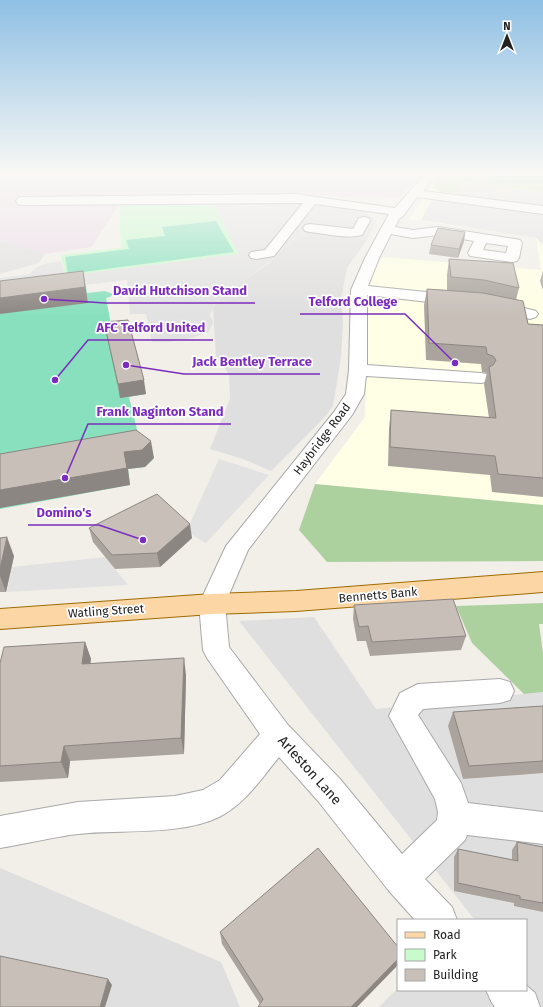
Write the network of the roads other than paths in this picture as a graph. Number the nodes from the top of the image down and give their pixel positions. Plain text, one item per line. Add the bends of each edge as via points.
1 (294, 222) edge
2 (342, 222) edge
3 (363, 222) edge
4 (395, 222) edge
5 (310, 228) dead end
6 (388, 230) junction
7 (334, 231) junction
8 (481, 239) dead end
9 (256, 255) dead end
10 (359, 290) junction
11 (530, 314) dead end
12 (358, 370) junction
13 (481, 378) dead end
14 (543, 582) edge
15 (212, 604) junction
16 (0, 619) edge
17 (500, 691) dead end
18 (278, 735) junction
19 (454, 818) junction
20 (543, 828) edge
21 (0, 832) edge
22 (401, 879) junction
23 (439, 919) edge
24 (506, 991) edge
25 (521, 1007) edge

1 - 9 street via 269,253
2 - 7 street
3 - 7 street via 357,232
4 - 6 street, Haybridge Road
5 - 7 street
6 - 8 street via 413,234 438,231 467,234
6 - 10 street, Haybridge Road via 372,258
10 - 11 street via 477,302
10 - 12 street, Haybridge Road
12 - 13 street
12 - 15 street, Haybridge Road via 355,394 342,415 238,546
14 - 15 main road, Bennetts Bank via 296,601
15 - 16 main road, Watling Street
15 - 18 street, Arleston Lane via 216,650
17 - 19 street via 418,697 410,702 403,716 450,794
18 - 21 street via 231,791 209,805 175,812 78,818
18 - 22 street, Arleston Lane via 329,790
19 - 20 street
19 - 22 street via 453,828
22 - 23 street, Arleston Lane
24 - 25 street

